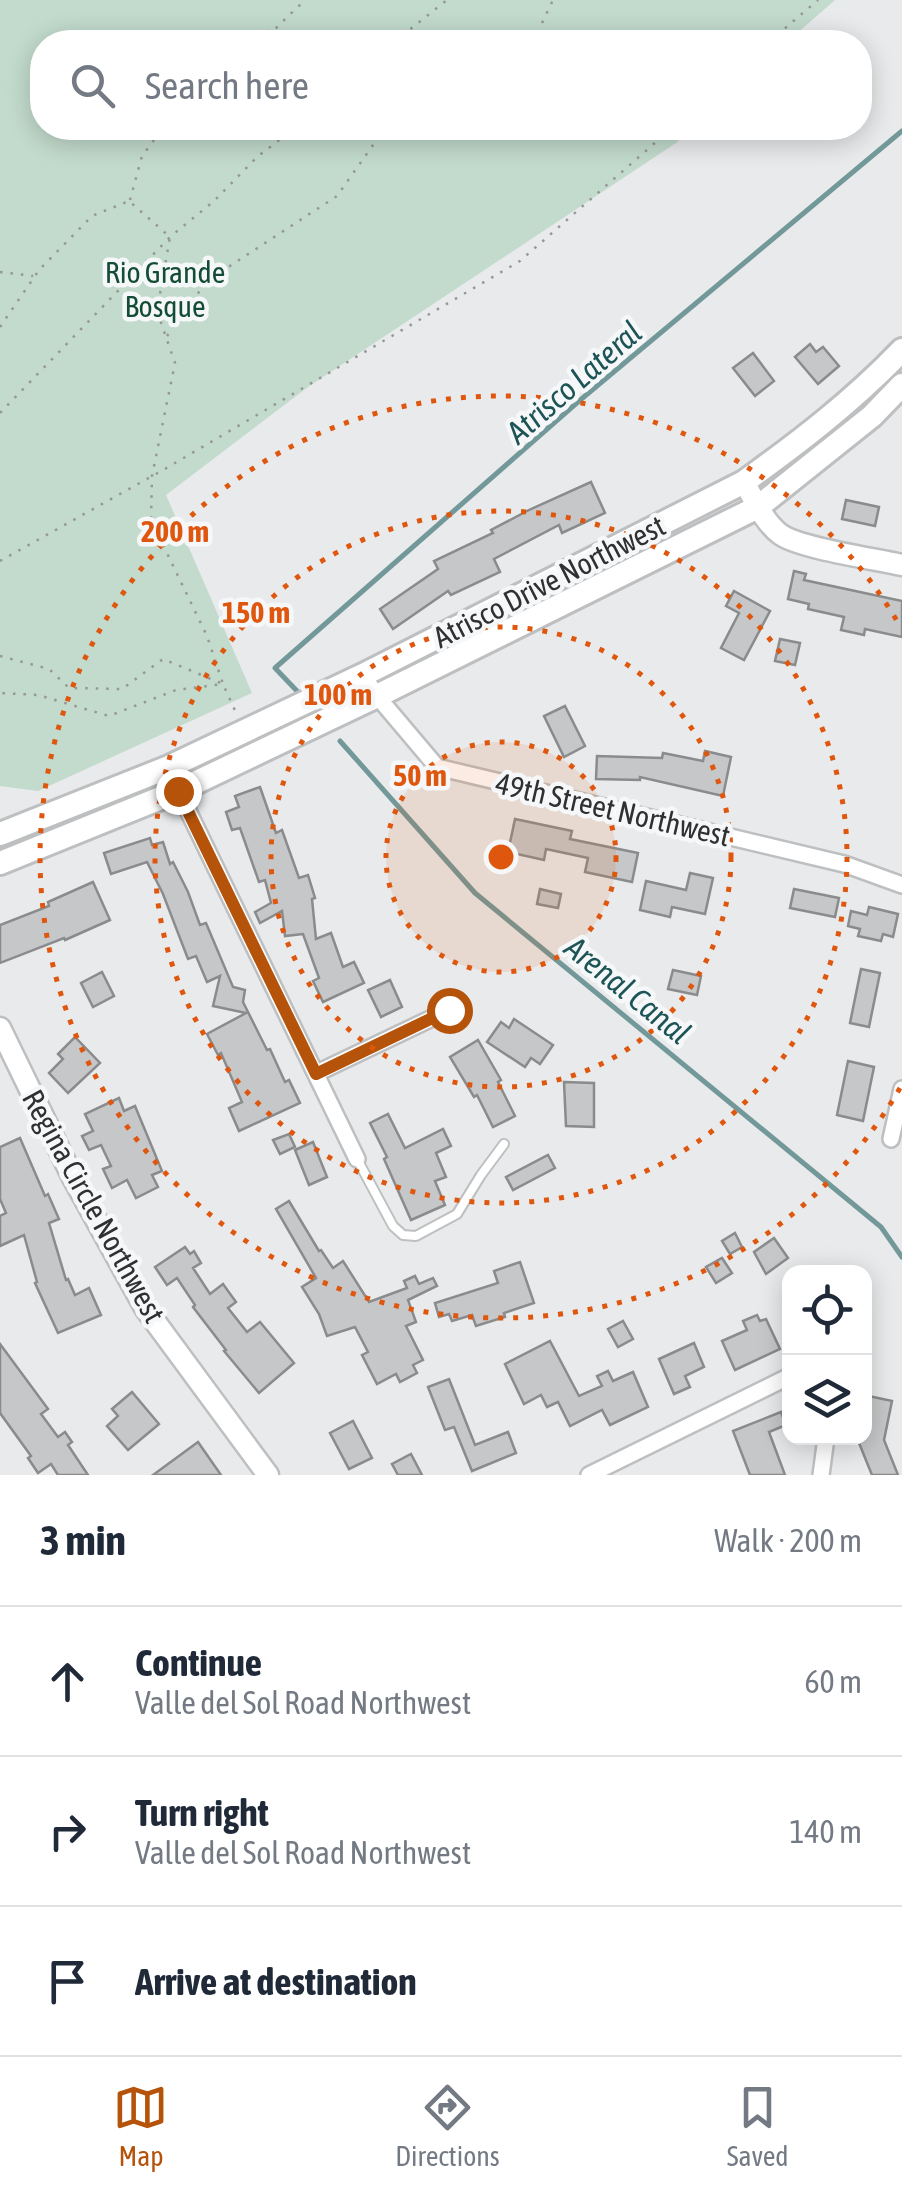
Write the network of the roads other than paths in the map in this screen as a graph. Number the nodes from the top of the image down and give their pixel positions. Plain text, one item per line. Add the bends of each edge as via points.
1 (902, 350) edge
2 (902, 385) edge
3 (744, 482) junction
4 (758, 507) junction
5 (902, 565) edge
6 (363, 675) junction
7 (377, 696) junction
8 (169, 766) junction
9 (178, 791) junction
10 (0, 834) edge
11 (0, 863) edge
12 (902, 885) edge
13 (449, 1010) dead end
14 (0, 1028) edge
15 (316, 1074) junction
16 (902, 1089) edge
17 (892, 1138) dead end
18 (504, 1144) dead end
19 (356, 1159) joint
20 (782, 1380) edge
21 (825, 1445) edge
22 (268, 1475) edge
23 (589, 1475) edge
24 (821, 1475) edge

1 - 3 main road, Atrisco Drive Northwest via 854,398
2 - 4 main road, Atrisco Drive Northwest
3 - 4 street
3 - 6 main road, Atrisco Drive Northwest
4 - 5 street via 796,542
4 - 7 main road, Atrisco Drive Northwest
6 - 7 street, 49th Street Northwest
6 - 8 main road, Atrisco Drive Northwest
7 - 9 main road, Atrisco Drive Northwest
7 - 12 street, 49th Street Northwest via 438,767 844,864
8 - 9 street
8 - 10 main road, Atrisco Drive Northwest
9 - 11 main road, Atrisco Drive Northwest
9 - 15 street
13 - 15 street
14 - 22 street, Regina Circle Northwest via 145,1308
15 - 19 street
16 - 17 street
18 - 19 lane via 457,1214 416,1236 393,1226
20 - 23 street
21 - 24 street

